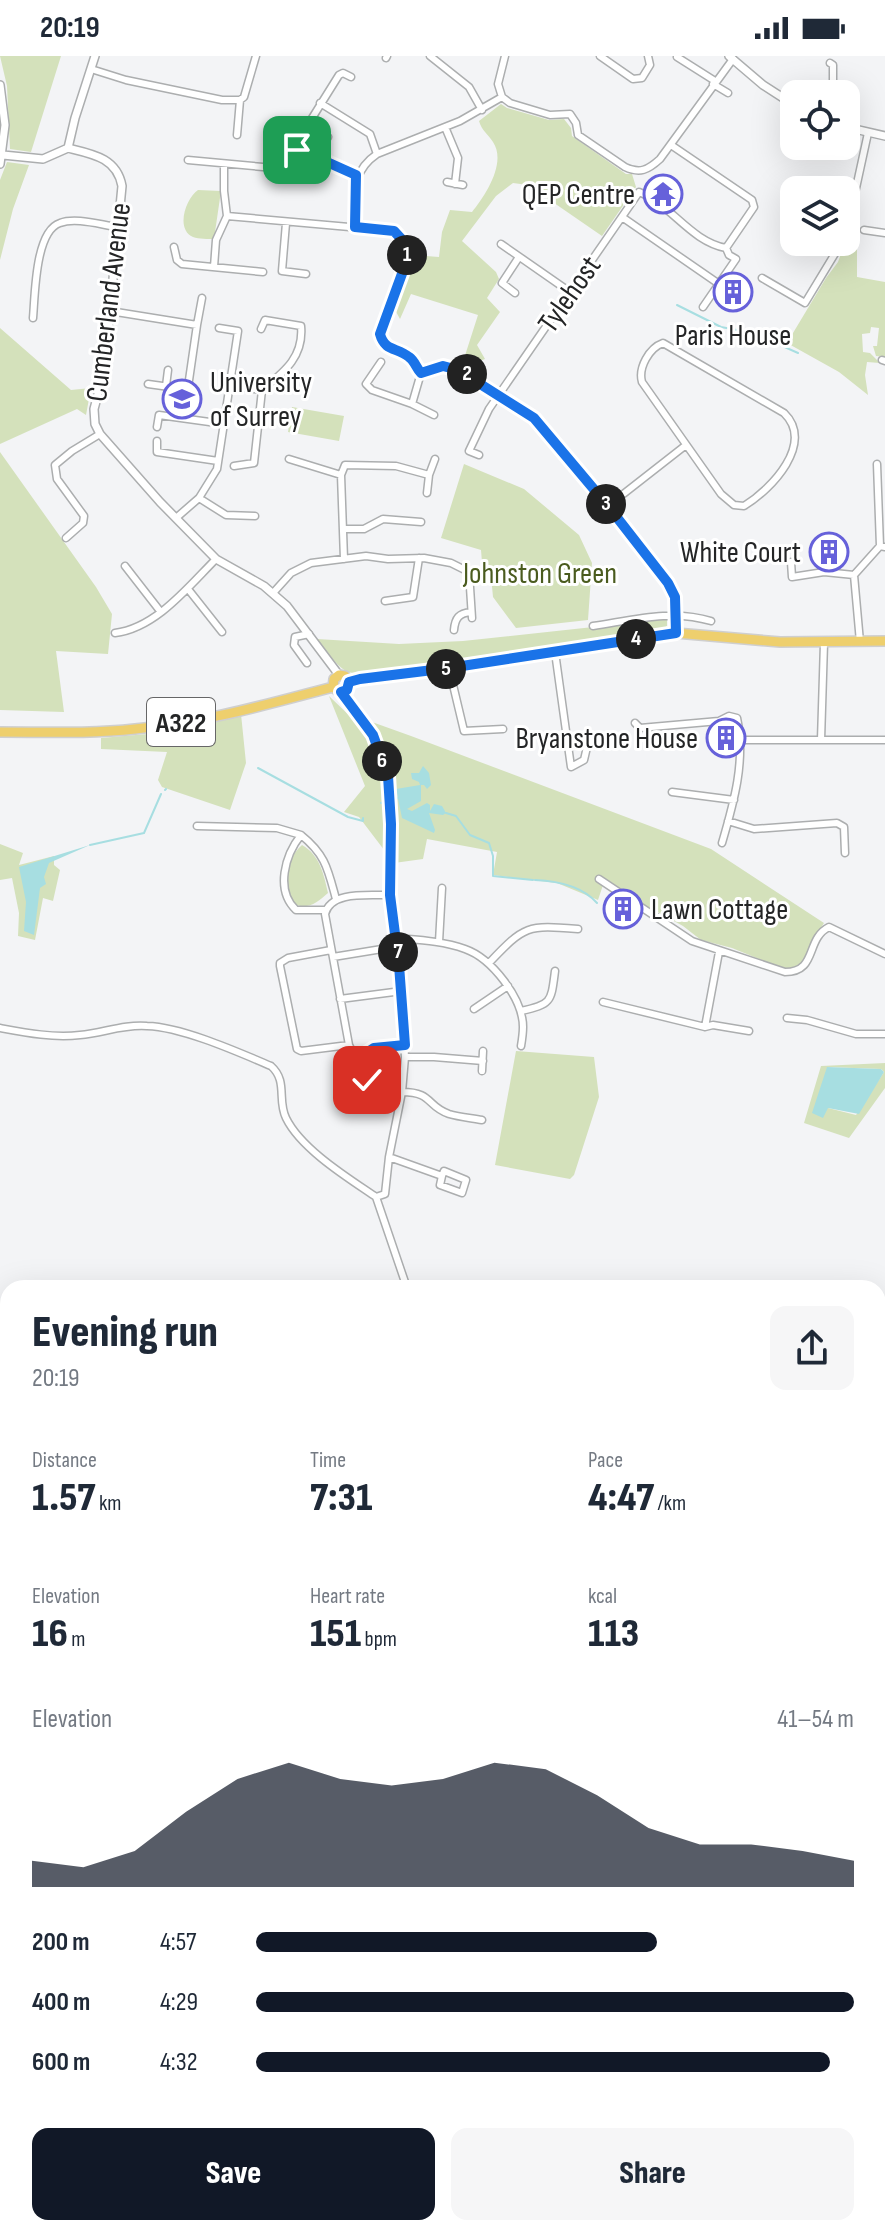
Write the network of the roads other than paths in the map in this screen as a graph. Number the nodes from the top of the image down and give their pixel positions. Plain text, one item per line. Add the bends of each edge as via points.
1 (95, 56) edge
2 (256, 56) edge
3 (430, 56) edge
4 (505, 56) edge
5 (600, 56) edge
6 (648, 56) edge
7 (677, 57) edge
8 (731, 58) edge
9 (830, 63) dead end
10 (91, 69) junction
11 (351, 77) dead end
12 (833, 80) edge
13 (714, 83) junction
14 (0, 85) edge
15 (728, 93) dead end
16 (780, 96) edge
17 (502, 97) junction
18 (240, 100) junction
19 (320, 103) junction
20 (482, 110) junction
21 (445, 127) junction
22 (860, 131) edge
23 (868, 133) junction
24 (237, 135) dead end
25 (885, 136) edge
26 (328, 137) dead end
27 (671, 145) junction
28 (68, 148) junction
29 (297, 150) dead end
30 (377, 154) junction
31 (1, 160) edge
32 (188, 160) dead end
33 (224, 164) junction
34 (263, 167) dead end
35 (356, 175) junction
36 (859, 176) edge
37 (447, 182) dead end
38 (227, 216) junction
39 (622, 217) junction
40 (286, 223) junction
41 (118, 227) junction
42 (355, 227) junction
43 (864, 230) dead end
44 (885, 233) edge
45 (501, 244) dead end
46 (174, 247) dead end
47 (726, 248) junction
48 (834, 256) edge
49 (519, 257) junction
50 (214, 267) junction
51 (263, 272) dead end
52 (306, 274) dead end
53 (762, 278) dead end
54 (719, 284) junction
55 (570, 292) junction
56 (515, 293) dead end
57 (202, 298) dead end
58 (703, 307) dead end
59 (110, 311) junction
60 (33, 318) dead end
61 (197, 325) junction
62 (219, 328) dead end
63 (261, 329) dead end
64 (381, 362) dead end
65 (168, 370) dead end
66 (421, 373) junction
67 (148, 384) dead end
68 (166, 386) junction
69 (230, 386) junction
70 (262, 390) junction
71 (498, 396) junction
72 (412, 404) junction
73 (434, 415) dead end
74 (224, 424) junction
75 (157, 427) dead end
76 (100, 434) junction
77 (157, 441) dead end
78 (686, 445) junction
79 (479, 455) dead end
80 (289, 459) dead end
81 (435, 459) dead end
82 (218, 461) junction
83 (877, 464) dead end
84 (234, 466) dead end
85 (341, 475) junction
86 (429, 475) junction
87 (427, 493) dead end
88 (199, 498) junction
89 (608, 506) junction
90 (255, 516) dead end
91 (176, 518) junction
92 (421, 522) dead end
93 (345, 529) junction
94 (66, 538) dead end
95 (883, 546) edge
96 (419, 558) junction
97 (216, 559) junction
98 (344, 559) junction
99 (791, 562) dead end
100 (125, 566) dead end
101 (469, 572) junction
102 (854, 575) junction
103 (493, 578) dead end
104 (188, 589) junction
105 (273, 593) junction
106 (385, 601) dead end
107 (160, 611) junction
108 (676, 614) junction
109 (711, 621) dead end
110 (593, 626) dead end
111 (454, 630) dead end
112 (222, 632) dead end
113 (115, 633) dead end
114 (676, 633) junction
115 (309, 634) junction
116 (885, 641) edge
117 (860, 642) junction
118 (824, 643) junction
119 (555, 652) junction
120 (307, 663) dead end
121 (449, 668) junction
122 (339, 675) junction
123 (349, 682) junction
124 (337, 689) junction
125 (635, 723) dead end
126 (503, 729) dead end
127 (0, 732) edge
128 (567, 738) junction
129 (742, 740) junction
130 (821, 740) junction
131 (885, 740) edge
132 (672, 792) dead end
133 (734, 800) junction
134 (728, 821) junction
135 (197, 826) dead end
136 (301, 835) junction
137 (722, 843) dead end
138 (845, 853) dead end
139 (599, 879) dead end
140 (442, 888) dead end
141 (390, 895) junction
142 (336, 899) junction
143 (326, 910) junction
144 (578, 929) dead end
145 (396, 938) junction
146 (439, 942) junction
147 (388, 948) dead end
148 (719, 952) junction
149 (332, 954) junction
150 (885, 954) edge
151 (489, 963) junction
152 (555, 971) dead end
153 (508, 986) junction
154 (394, 992) dead end
155 (340, 999) junction
156 (603, 1002) dead end
157 (474, 1009) dead end
158 (521, 1011) junction
159 (787, 1018) dead end
160 (705, 1027) junction
161 (0, 1028) edge
162 (749, 1031) dead end
163 (885, 1034) edge
164 (405, 1045) junction
165 (521, 1046) dead end
166 (351, 1048) junction
167 (483, 1051) dead end
168 (368, 1052) junction
169 (405, 1057) junction
170 (483, 1061) junction
171 (482, 1071) dead end
172 (402, 1092) junction
173 (482, 1120) dead end
174 (389, 1157) junction
175 (442, 1176) junction
176 (376, 1197) junction
177 (404, 1280) edge

1 - 10 street
2 - 18 street
3 - 20 street via 469,87
4 - 17 street via 498,84
5 - 6 street via 633,79 642,78 650,65
7 - 13 street
8 - 13 street
8 - 16 street
9 - 12 street
10 - 18 street
10 - 28 street
11 - 19 street via 339,75
13 - 15 street
13 - 27 street
14 - 31 street via 5,125
17 - 20 street
17 - 27 street via 550,115 570,114 578,135 633,171 651,167
18 - 24 street
19 - 26 street via 305,138
19 - 30 street via 370,134
20 - 21 street
21 - 30 street
21 - 37 street via 458,158 459,184
22 - 23 street
23 - 25 street
23 - 36 street
27 - 47 street via 754,203
28 - 31 street via 43,159
28 - 41 street, Cumberland Avenue via 117,168 122,186
29 - 35 street via 296,159 327,162
30 - 35 street
32 - 33 street
33 - 34 street
33 - 38 street
35 - 42 street
38 - 40 street
38 - 50 street via 216,240
39 - 47 street, Tylehost via 639,192 711,245
39 - 54 street
39 - 55 street, Tylehost
40 - 42 street
40 - 52 street via 282,271
41 - 59 street, Cumberland Avenue
41 - 60 street via 56,224 40,257
42 - 66 street via 394,231 406,244 407,260 380,334 383,343 408,356
43 - 44 street
45 - 49 street
46 - 50 street via 182,264
47 - 54 street via 736,259
48 - 53 street via 805,303
49 - 55 street
49 - 56 street via 502,283
50 - 51 street
54 - 58 street
55 - 71 street, Tylehost
57 - 61 street
59 - 61 street
59 - 76 street, Cumberland Avenue via 94,409
61 - 68 street via 188,387
62 - 69 street via 238,331
63 - 70 street via 265,320 301,326 302,334 290,367
64 - 72 street via 366,384
65 - 68 street
66 - 71 street via 443,366 458,370
66 - 72 street
67 - 68 street
69 - 70 street
69 - 74 street
70 - 84 street via 254,463
71 - 79 street via 469,451
71 - 89 street via 534,418
72 - 73 street
74 - 75 street via 159,415
74 - 82 street
76 - 91 street, Cumberland Avenue
76 - 94 street via 55,465 57,479 84,516
77 - 82 street via 157,452
78 - 78 street via 640,375 655,346 663,343 784,413 795,429 793,451 768,487 744,506 727,501
78 - 89 street
80 - 85 street
81 - 86 street
82 - 88 street
83 - 95 street
85 - 86 street via 351,463
85 - 93 street
86 - 87 street
88 - 90 street via 226,515
88 - 91 street
89 - 108 street via 672,589
91 - 97 street, Cumberland Avenue
92 - 93 street via 383,519 364,529
93 - 98 street
95 - 102 street
96 - 98 street
96 - 101 street
96 - 106 street via 413,597
97 - 104 street
97 - 105 street, Cumberland Avenue
98 - 105 street via 311,563 291,573
99 - 102 street via 792,577
100 - 107 street
101 - 103 street
101 - 111 street via 471,615 460,615
102 - 117 street
104 - 107 street
104 - 112 street
105 - 115 street, Cumberland Avenue
107 - 113 street via 142,625
108 - 109 street
108 - 110 street
108 - 114 street
114 - 118 main road
114 - 119 main road
115 - 120 street via 295,637 294,645
115 - 122 street, Cumberland Avenue
116 - 117 main road
117 - 118 main road
118 - 130 street
119 - 121 main road
119 - 128 street
121 - 123 main road
121 - 126 street via 464,731
122 - 123 main road
122 - 124 main road via 334,679
123 - 124 main road via 347,690
124 - 127 main road, A322 via 136,729
124 - 141 street via 373,735 388,776
125 - 129 street via 640,728 729,716 737,718
128 - 128 street via 569,753 571,767 584,760 587,747
129 - 130 street
129 - 133 street
130 - 131 street
132 - 133 street
133 - 134 street
134 - 137 street
134 - 138 street via 754,829 837,823 844,827
135 - 136 street via 277,828
136 - 142 street via 325,860
136 - 143 street via 284,870 286,896 296,910
139 - 148 street via 692,941
140 - 146 street
141 - 142 street
141 - 145 street
142 - 143 street
143 - 149 street
144 - 151 street via 529,928
145 - 146 street
145 - 164 street
146 - 151 street via 467,949
147 - 149 street
148 - 150 street via 796,972 829,927
148 - 160 street
149 - 155 street
149 - 166 street via 288,958 280,966 297,1049
151 - 153 street
152 - 158 street via 551,999
153 - 157 street
153 - 158 street
154 - 155 street
155 - 166 street
156 - 160 street
158 - 165 street
159 - 163 street via 856,1034
160 - 162 street
161 - 176 street via 51,1036 149,1026 271,1066 279,1073 284,1116 295,1133
164 - 168 street
164 - 169 street
166 - 168 street via 354,1055
166 - 168 street via 344,1079 349,1091 359,1094 369,1075
167 - 170 street
169 - 170 street
169 - 172 street
170 - 171 street
172 - 173 street via 418,1092 449,1114
172 - 174 street
174 - 175 street
174 - 176 street via 385,1194
175 - 175 street via 444,1171 466,1180 462,1193 440,1185
176 - 177 street

